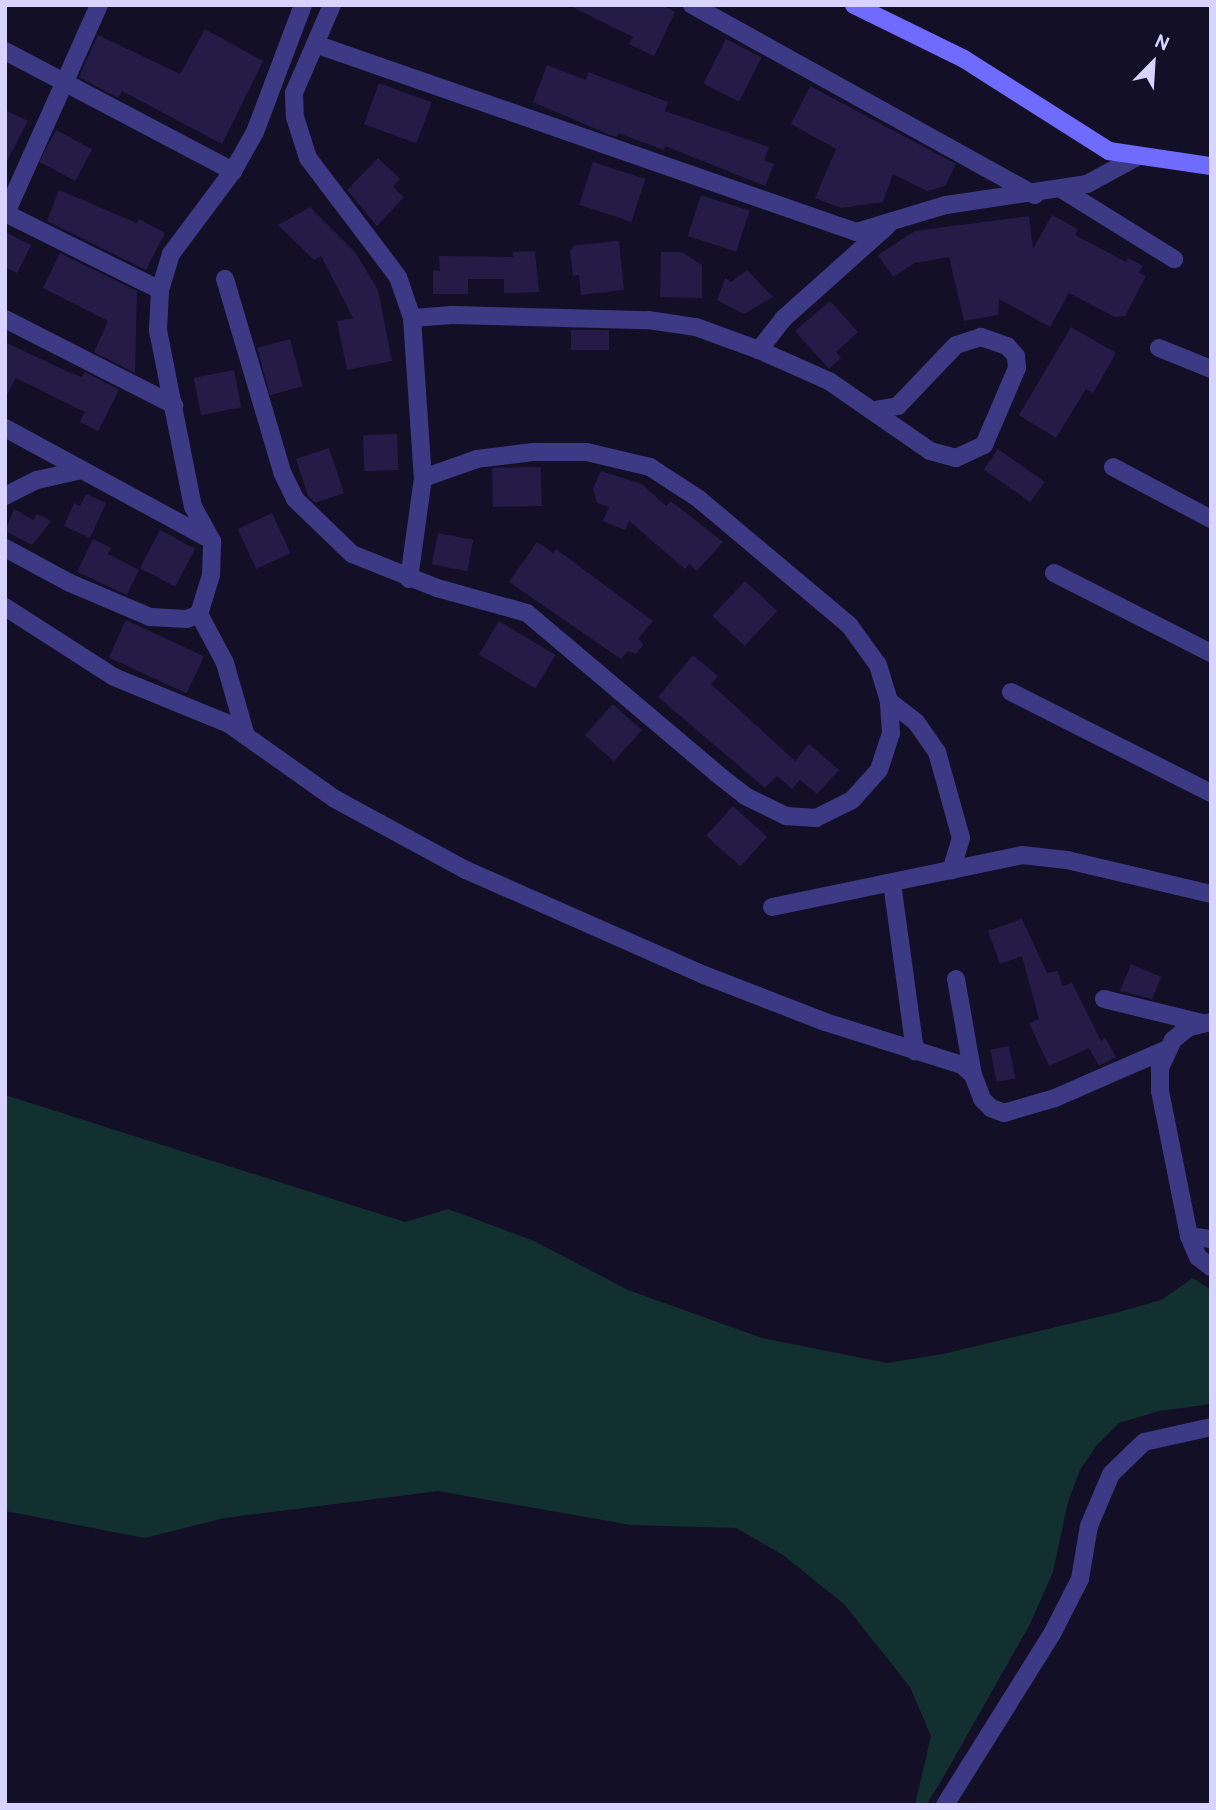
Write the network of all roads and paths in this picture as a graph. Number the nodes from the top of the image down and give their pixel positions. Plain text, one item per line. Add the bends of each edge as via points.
1 (99, 5) edge
2 (303, 5) edge
3 (332, 5) edge
4 (692, 5) edge
5 (854, 5) edge
6 (315, 44) junction
7 (5, 51) edge
8 (64, 82) junction
9 (1135, 158) junction
10 (1211, 166) edge
11 (233, 171) junction
12 (1063, 190) junction
13 (1035, 195) junction
14 (6, 213) edge
15 (892, 222) junction
16 (1174, 258) dead end
17 (225, 279) dead end
18 (160, 290) junction
19 (412, 318) junction
20 (5, 319) edge
21 (1159, 348) dead end
22 (759, 350) junction
23 (1211, 369) edge
24 (174, 405) junction
25 (876, 410) junction
26 (5, 428) edge
27 (1113, 467) dead end
28 (82, 470) junction
29 (423, 478) junction
30 (5, 496) edge
31 (1211, 519) edge
32 (212, 541) junction
33 (5, 548) edge
34 (1054, 573) dead end
35 (409, 579) junction
36 (5, 607) edge
37 (199, 614) junction
38 (1211, 653) edge
39 (1011, 692) dead end
40 (889, 701) junction
41 (246, 736) junction
42 (1211, 793) edge
43 (951, 870) junction
44 (892, 883) junction
45 (1211, 894) edge
46 (772, 907) dead end
47 (956, 979) dead end
48 (1104, 999) dead end
49 (1206, 1022) edge
50 (1165, 1050) junction
51 (915, 1051) junction
52 (973, 1075) junction
53 (1189, 1236) junction
54 (1211, 1239) edge
55 (1211, 1267) edge
56 (1211, 1427) edge
57 (945, 1805) edge

1 - 8 street
2 - 11 street via 255,132
3 - 6 street
4 - 13 street
5 - 9 main road via 964,59 1083,138
6 - 15 street via 835,228 856,232
6 - 19 street via 294,93 295,117 308,158 398,277
7 - 8 street
8 - 11 street
8 - 14 street
9 - 10 main road
9 - 12 street via 1087,184
11 - 18 street via 171,254
12 - 13 street
12 - 16 street
13 - 15 street via 946,205
14 - 18 street
15 - 22 street via 783,319
17 - 35 street via 282,472 295,499 352,554
18 - 24 street via 158,330
19 - 22 street via 648,320 696,327
19 - 29 street
20 - 24 street
21 - 23 street
22 - 25 street via 829,381
24 - 32 street via 193,507
25 - 25 street via 930,450 956,458 984,445 1017,368 1016,356 1007,346 981,337 956,345 898,406
26 - 28 street
27 - 31 street
28 - 30 street via 37,480
28 - 32 street
29 - 35 street
29 - 40 street via 477,459 533,452 587,452 650,467 699,499 849,625 877,665
32 - 37 street via 211,575
33 - 37 street via 70,583 150,617 187,619
34 - 38 street
35 - 40 street via 527,613 745,796 786,816 816,818 852,800 879,770 891,733
36 - 41 street via 114,677 205,711
37 - 41 street via 225,663
39 - 42 street
40 - 43 street via 916,722 937,752 961,838
41 - 51 street via 335,799 466,870 704,975
43 - 44 street
43 - 45 street via 1022,855 1067,860
44 - 46 street
44 - 51 street
47 - 52 street
48 - 49 street
49 - 50 street via 1180,1032
50 - 52 street via 1055,1098 1003,1113 982,1099
50 - 53 street via 1160,1091
51 - 52 street via 962,1065
53 - 54 street
53 - 55 street via 1198,1257
56 - 57 street via 1144,1442 1111,1474 1089,1526 1080,1579 1052,1634

